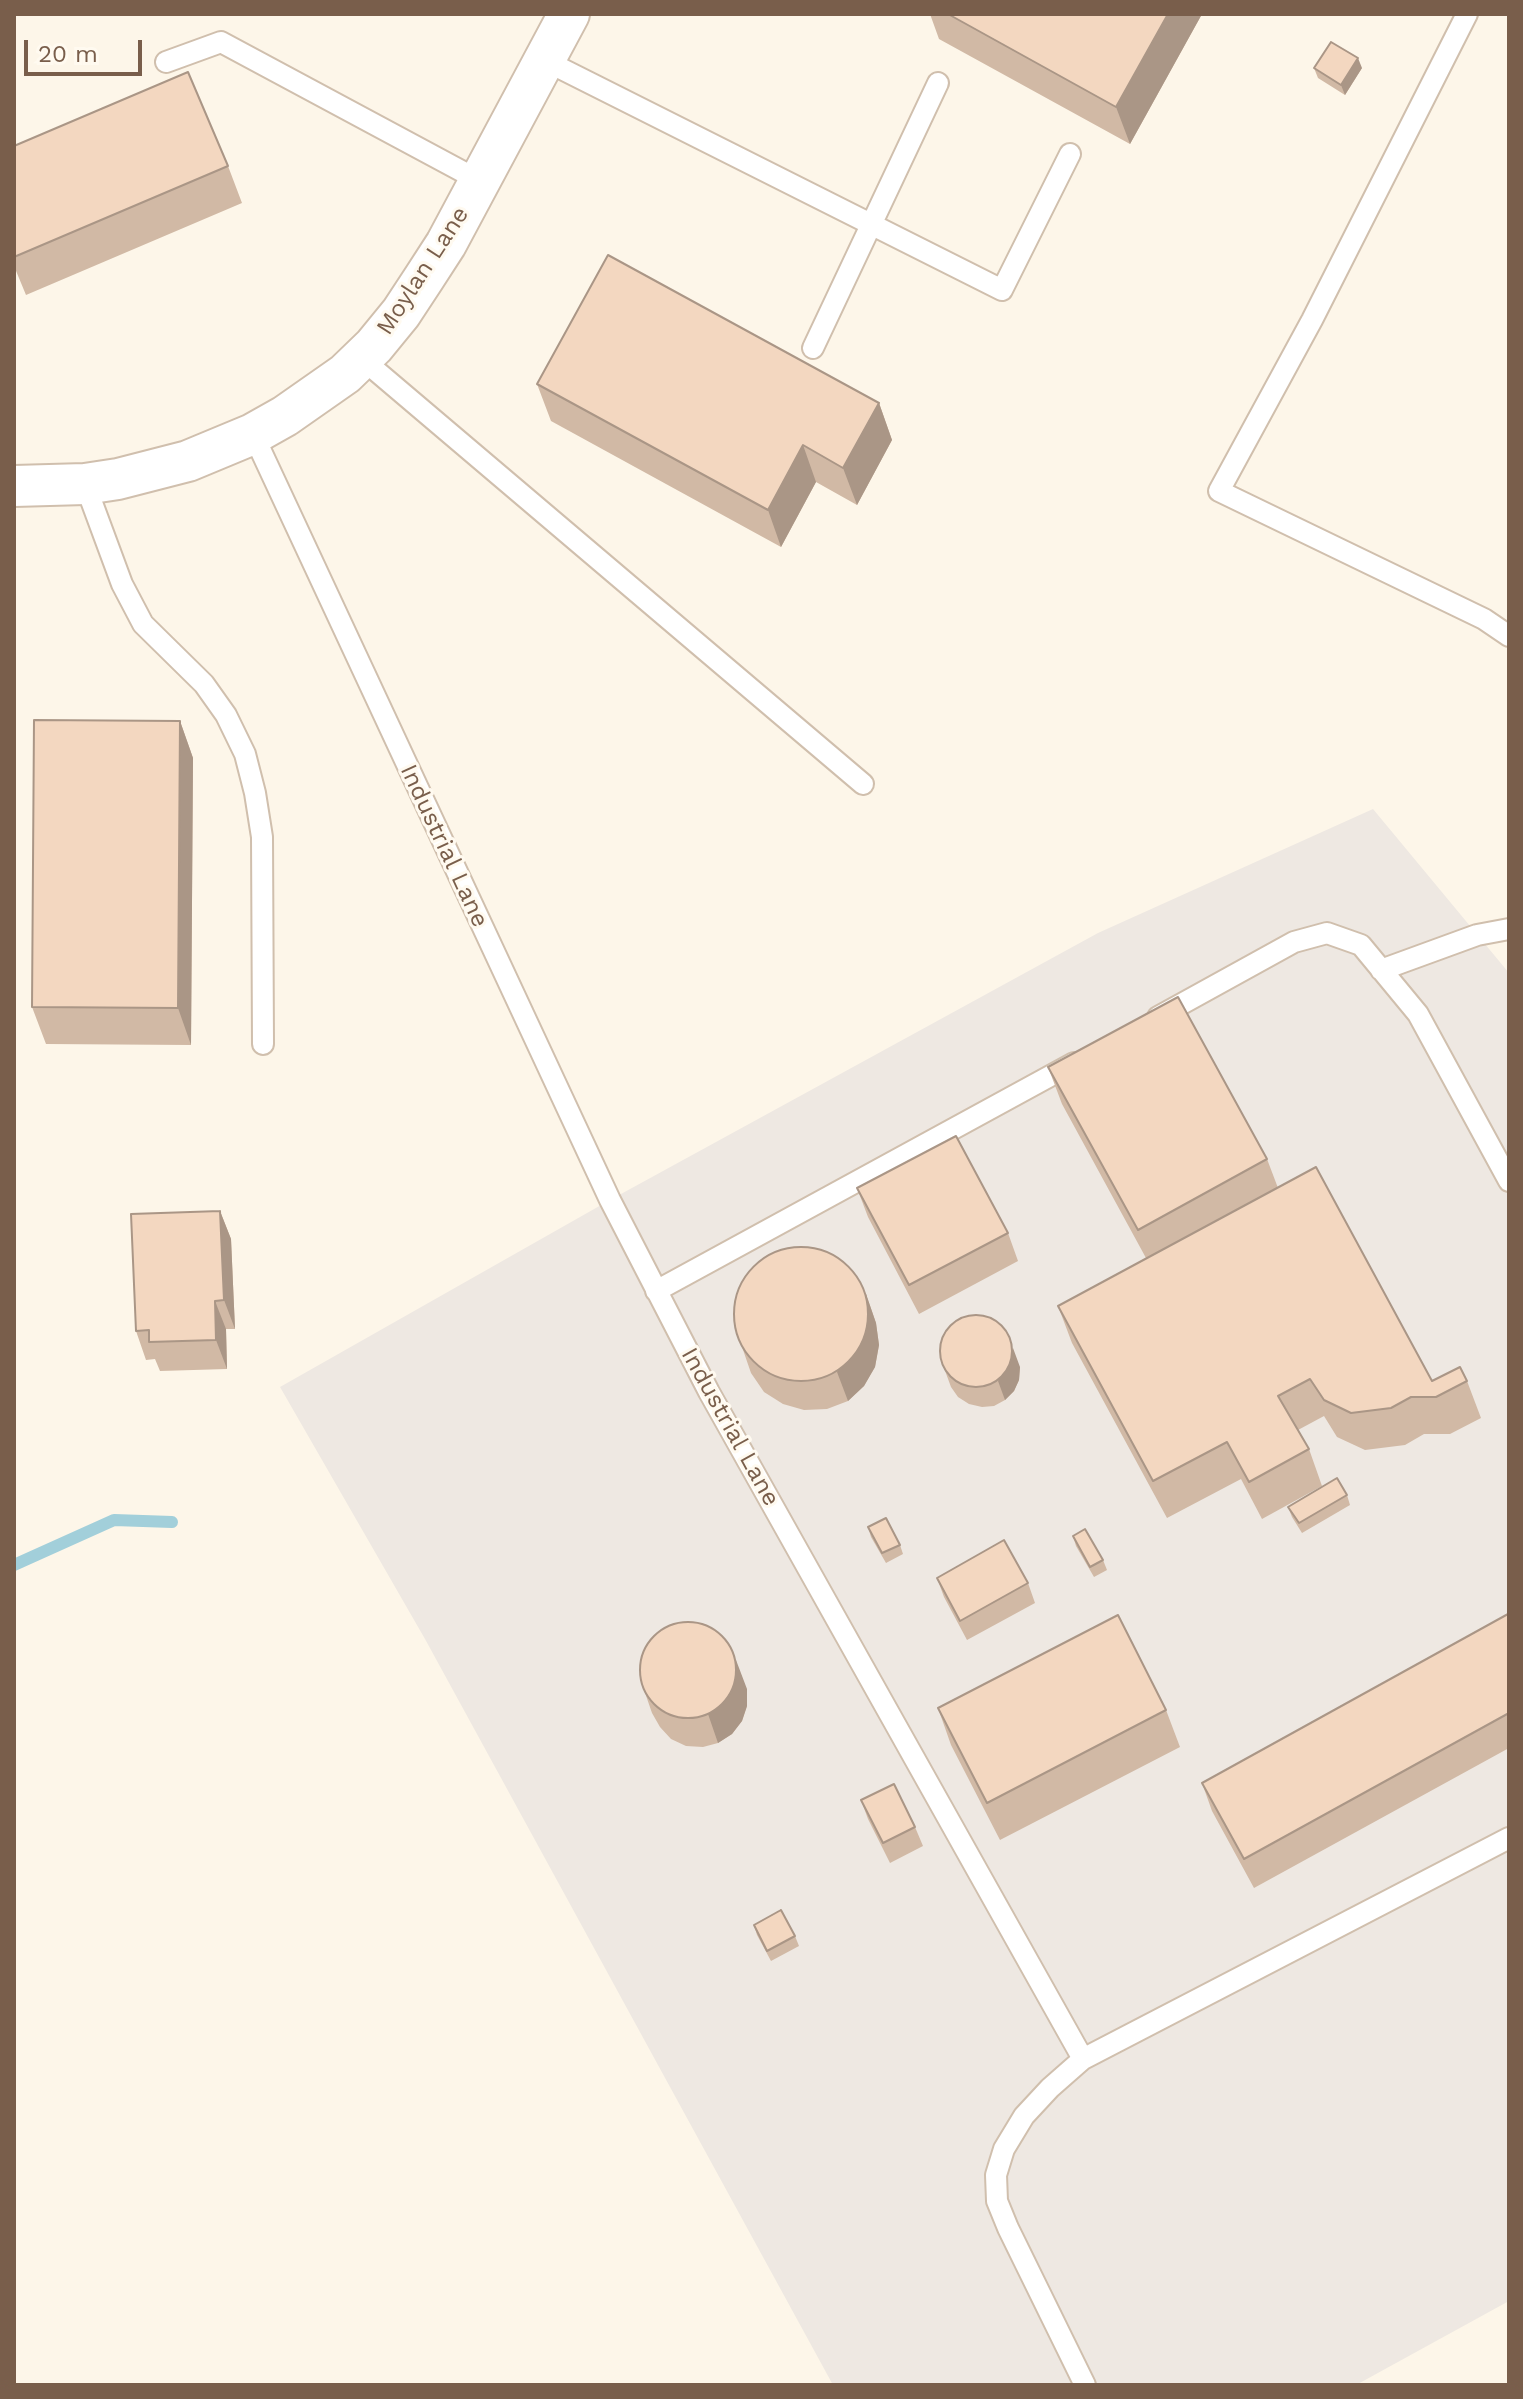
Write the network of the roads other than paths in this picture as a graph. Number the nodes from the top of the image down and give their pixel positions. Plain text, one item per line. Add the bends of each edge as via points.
1 (569, 14) edge
2 (1467, 14) edge
3 (544, 60) junction
4 (166, 62) dead end
5 (938, 83) dead end
6 (1070, 154) dead end
7 (480, 181) junction
8 (871, 224) junction
9 (813, 348) dead end
10 (361, 358) junction
11 (253, 434) junction
12 (85, 484) junction
13 (14, 486) edge
14 (1509, 636) edge
15 (863, 784) dead end
16 (1509, 929) edge
17 (1381, 970) junction
18 (1142, 1026) edge
19 (263, 1044) dead end
20 (1086, 1056) edge
21 (1509, 1181) edge
22 (656, 1291) junction
23 (1509, 1838) edge
24 (1083, 2059) junction
25 (1085, 2385) edge

1 - 3 street, Moylan Lane
2 - 14 lane via 1219,491 1484,619
3 - 7 street, Moylan Lane
3 - 8 lane
4 - 7 lane via 221,42
5 - 8 lane
6 - 8 lane via 1002,290
7 - 10 street, Moylan Lane via 417,290
8 - 9 lane
10 - 11 street, Moylan Lane via 315,397
10 - 15 lane
11 - 12 street, Moylan Lane via 188,461
11 - 22 lane, Industrial Lane
12 - 13 street, Moylan Lane
12 - 19 lane via 122,584 143,624 204,684 245,754 262,837
16 - 17 lane via 1477,935
17 - 18 lane via 1361,945 1327,933 1294,942
17 - 21 lane via 1418,1014
20 - 22 lane
22 - 24 lane, Industrial Lane
23 - 24 lane
24 - 25 lane via 1024,2116 996,2175 1002,2214

